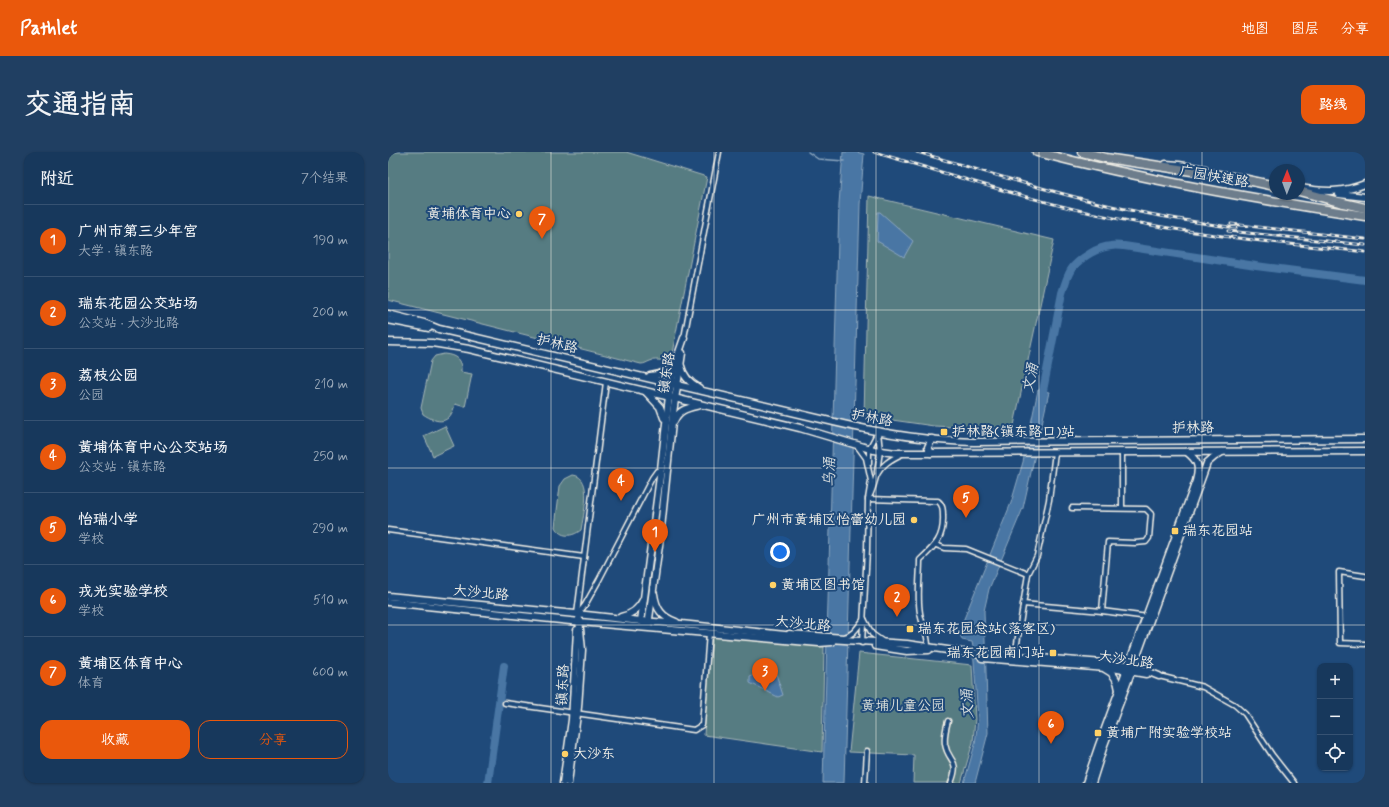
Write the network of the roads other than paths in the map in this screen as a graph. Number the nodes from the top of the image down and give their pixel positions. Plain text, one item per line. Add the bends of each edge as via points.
1 (719, 152) edge
2 (1037, 152) edge
3 (1082, 152) edge
4 (1269, 183) edge
5 (1365, 184) edge
6 (1305, 189) edge
7 (1316, 191) junction
8 (1305, 193) edge
9 (1365, 197) edge
10 (1365, 208) edge
11 (1365, 216) edge
12 (388, 314) edge
13 (388, 320) edge
14 (439, 329) junction
15 (684, 338) joint
16 (388, 342) edge
17 (679, 361) junction
18 (633, 374) junction
19 (641, 376) junction
20 (606, 382) junction
21 (674, 384) junction
22 (630, 387) junction
23 (646, 391) junction
24 (703, 391) junction
25 (722, 395) junction
26 (672, 397) junction
27 (702, 405) junction
28 (719, 409) junction
29 (668, 428) junction
30 (878, 432) junction
31 (932, 439) junction
32 (1365, 439) edge
33 (857, 445) junction
34 (870, 448) junction
35 (880, 451) junction
36 (1223, 451) junction
37 (1365, 451) edge
38 (1055, 452) junction
39 (1122, 452) junction
40 (1187, 452) junction
41 (906, 453) junction
42 (931, 453) junction
43 (661, 469) junction
44 (869, 470) junction
45 (876, 477) junction
46 (868, 499) junction
47 (1072, 508) dead end
48 (1122, 508) junction
49 (388, 530) edge
50 (936, 545) junction
51 (584, 557) junction
52 (1028, 574) junction
53 (1365, 576) edge
54 (653, 586) junction
55 (646, 588) junction
56 (388, 596) edge
57 (388, 602) edge
58 (1023, 604) junction
59 (1102, 611) junction
60 (577, 614) junction
61 (1149, 617) junction
62 (618, 618) junction
63 (864, 618) junction
64 (579, 621) junction
65 (642, 622) junction
66 (681, 624) junction
67 (649, 625) junction
68 (709, 633) junction
69 (851, 640) junction
70 (862, 642) junction
71 (886, 643) junction
72 (1365, 644) edge
73 (928, 648) junction
74 (1015, 656) junction
75 (999, 657) junction
76 (1102, 668) junction
77 (1130, 668) junction
78 (1159, 676) joint
79 (1119, 690) junction
80 (505, 703) dead end
81 (575, 714) junction
82 (948, 721) dead end
83 (867, 751) dead end
84 (563, 783) edge
85 (568, 783) edge
86 (866, 783) edge
87 (951, 783) edge
88 (1086, 783) edge
89 (1092, 783) edge
90 (1294, 783) edge

1 - 15 street
2 - 11 highway, 广园快速路 via 1121,173 1202,189
3 - 4 highway, 广园快速路
5 - 7 street via 1337,192
6 - 7 street
7 - 9 street
8 - 10 highway
12 - 14 street, 护林路
13 - 14 street
14 - 18 street, 护林路
15 - 17 street, 镇东路
16 - 20 street, 护林路 via 424,342 453,346
17 - 19 street via 663,374
17 - 21 street, 镇东路
17 - 24 street via 682,372 689,381
18 - 19 street, 护林路
18 - 22 street
19 - 21 street, 护林路
20 - 22 street, 护林路
20 - 51 street
21 - 24 street, 护林路
21 - 26 street, 镇东路
22 - 23 street, 护林路
23 - 26 street, 护林路
23 - 29 street via 662,410
24 - 25 street, 护林路
25 - 28 street
25 - 30 street, 护林路
26 - 27 street, 护林路
26 - 29 street, 镇东路
27 - 28 street, 护林路
27 - 29 street via 679,413
28 - 33 street, 护林路 via 800,428
29 - 43 street, 镇东路
29 - 54 street, 镇东路 via 660,538
30 - 31 street, 护林路
30 - 34 street
30 - 35 street
31 - 32 street, 护林路 via 969,442
31 - 42 street via 928,447
33 - 34 street, 护林路
33 - 44 street via 864,452
34 - 35 street, 护林路
34 - 44 street
35 - 41 street, 护林路
35 - 45 street
36 - 37 street, 护林路
36 - 40 street, 护林路
36 - 61 street via 1207,463
38 - 39 street, 护林路
38 - 42 street, 护林路
38 - 52 street via 1049,500 1037,556
39 - 40 street, 护林路
39 - 48 street
40 - 61 street via 1197,463 1196,481
41 - 42 street, 护林路
41 - 45 street via 888,462
43 - 55 street, 镇东路
43 - 60 street via 652,478 599,580
44 - 46 street via 871,481
45 - 46 street via 875,486
46 - 50 street via 938,501 943,508 943,526
46 - 63 street
47 - 48 street
48 - 59 street via 1149,511 1152,516 1149,538 1143,543 1108,542
49 - 51 street
50 - 52 street via 966,549
50 - 73 street via 920,560 920,615 927,634
51 - 60 street
52 - 58 street
53 - 72 street via 1339,572 1340,643
54 - 55 street
54 - 66 street via 656,604 661,614
54 - 67 street, 镇东路
55 - 62 street via 642,603 629,614
55 - 65 street, 镇东路
56 - 60 street, 大沙北路
57 - 64 street, 大沙北路
58 - 59 street
58 - 74 street
59 - 61 street
60 - 62 street, 大沙北路
60 - 64 street, 镇东路
61 - 77 street
62 - 65 street, 大沙北路
63 - 69 street
63 - 70 street
63 - 71 street via 872,634
64 - 67 street, 大沙北路
64 - 81 street, 镇东路 via 582,650
65 - 67 street
66 - 67 street, 大沙北路
66 - 69 street, 大沙北路
67 - 68 street, 大沙北路
68 - 69 street, 大沙北路 via 819,643
68 - 81 street via 702,725 694,730
69 - 70 street, 大沙北路
70 - 71 street, 大沙北路
70 - 73 street, 大沙北路 via 907,651
71 - 73 street, 大沙北路
73 - 75 street, 大沙北路
74 - 75 street, 大沙北路
74 - 77 street, 大沙北路
75 - 76 street, 大沙北路
76 - 77 street, 大沙北路
76 - 79 street via 1112,674
77 - 78 street, 大沙北路
77 - 79 street
77 - 89 street
78 - 90 street via 1203,687 1235,705 1245,714
79 - 88 street
80 - 81 street
81 - 84 street, 镇东路
81 - 85 street, 镇东路
82 - 87 street via 945,745 955,764
83 - 86 street

